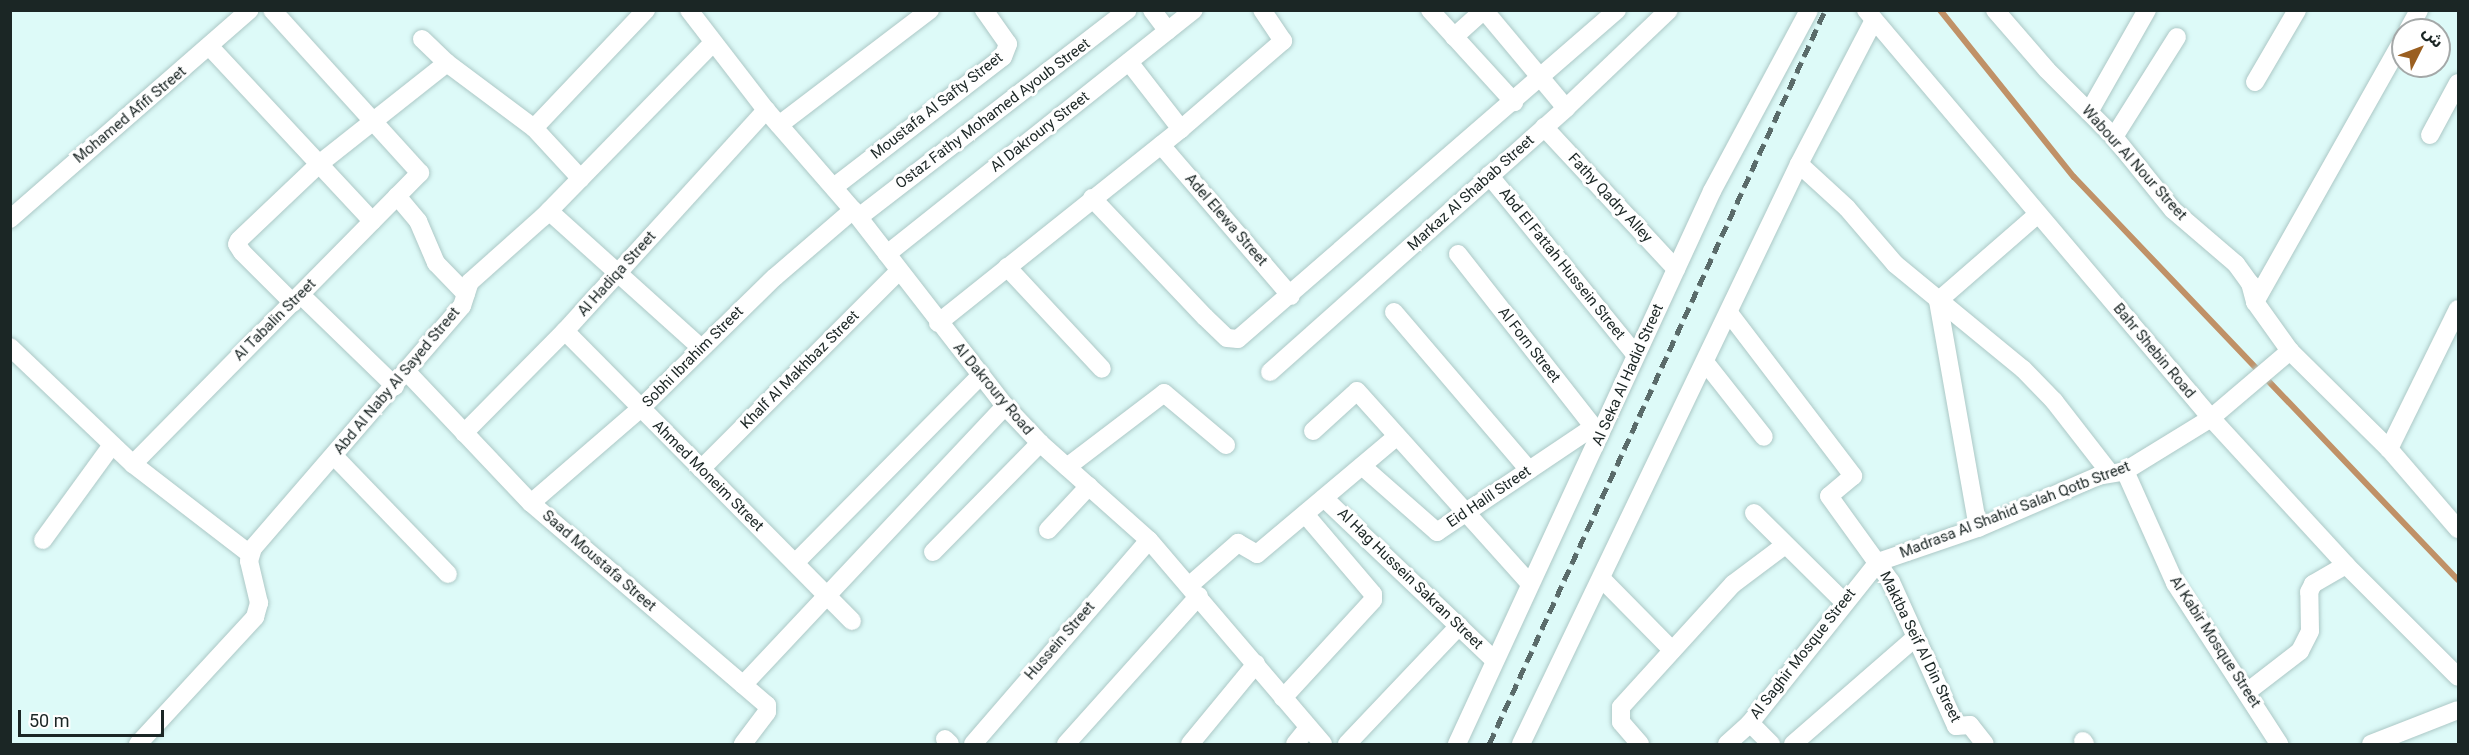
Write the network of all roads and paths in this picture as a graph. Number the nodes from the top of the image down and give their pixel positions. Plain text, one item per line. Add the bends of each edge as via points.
1 (250, 10) edge
2 (272, 10) edge
3 (646, 10) edge
4 (689, 10) edge
5 (930, 10) edge
6 (1128, 10) edge
7 (1152, 10) edge
8 (1194, 10) edge
9 (1262, 10) edge
10 (1430, 10) edge
11 (1484, 10) edge
12 (1617, 10) edge
13 (1670, 10) edge
14 (1809, 10) edge
15 (1995, 10) edge
16 (2146, 10) edge
17 (2296, 10) edge
18 (986, 13) edge
19 (1870, 15) edge
20 (1168, 32) junction
21 (1454, 37) junction
22 (2177, 37) dead end
23 (422, 39) dead end
24 (713, 43) junction
25 (210, 47) junction
26 (2391, 60) edge
27 (1129, 62) junction
28 (447, 63) junction
29 (1540, 78) junction
30 (2255, 82) dead end
31 (2458, 83) edge
32 (1514, 102) junction
33 (1566, 108) junction
34 (766, 110) junction
35 (2089, 112) junction
36 (376, 120) junction
37 (779, 125) junction
38 (1544, 127) junction
39 (534, 128) junction
40 (1181, 129) junction
41 (2430, 135) dead end
42 (2114, 137) junction
43 (1161, 145) junction
44 (1799, 164) junction
45 (319, 165) junction
46 (1489, 175) junction
47 (581, 179) junction
48 (834, 187) junction
49 (398, 195) junction
50 (1092, 198) junction
51 (549, 211) junction
52 (856, 214) junction
53 (2037, 215) junction
54 (10, 219) edge
55 (372, 221) junction
56 (886, 254) junction
57 (1458, 255) dead end
58 (1006, 267) junction
59 (1676, 269) junction
60 (899, 271) junction
61 (619, 273) junction
62 (466, 294) junction
63 (1291, 296) junction
64 (297, 299) junction
65 (1938, 300) junction
66 (2254, 302) junction
67 (2458, 309) edge
68 (1394, 312) dead end
69 (1729, 313) junction
70 (938, 323) junction
71 (565, 331) junction
72 (10, 347) edge
73 (700, 347) junction
74 (1635, 354) junction
75 (2283, 356) junction
76 (1705, 362) junction
77 (1102, 369) dead end
78 (407, 372) junction
79 (1270, 372) dead end
80 (980, 376) junction
81 (395, 386) junction
82 (1005, 406) junction
83 (641, 408) junction
84 (2211, 418) junction
85 (1313, 431) dead end
86 (1596, 431) junction
87 (464, 433) junction
88 (1764, 436) dead end
89 (1396, 437) junction
90 (1040, 443) junction
91 (112, 445) junction
92 (1227, 445) dead end
93 (2389, 449) junction
94 (334, 456) junction
95 (133, 464) junction
96 (1362, 466) junction
97 (1067, 467) junction
98 (701, 468) junction
99 (1529, 470) junction
100 (2117, 472) junction
101 (1089, 486) junction
102 (1324, 498) junction
103 (531, 503) junction
104 (1754, 513) dead end
105 (1305, 514) junction
106 (1464, 514) junction
107 (1978, 528) junction
108 (2458, 529) edge
109 (1048, 530) dead end
110 (43, 540) dead end
111 (1149, 540) junction
112 (1785, 545) junction
113 (933, 552) dead end
114 (250, 554) junction
115 (1878, 562) junction
116 (795, 563) junction
117 (2346, 565) junction
118 (448, 574) dead end
119 (1602, 579) junction
120 (1530, 585) junction
121 (1195, 590) junction
122 (826, 594) junction
123 (1843, 601) junction
124 (852, 621) dead end
125 (1459, 627) junction
126 (1916, 637) junction
127 (1672, 650) junction
128 (1495, 661) junction
129 (1256, 664) junction
130 (2458, 677) edge
131 (743, 685) junction
132 (2247, 692) junction
133 (1283, 698) junction
134 (2458, 710) edge
135 (1750, 723) junction
136 (1308, 728) junction
137 (138, 744) edge
138 (743, 744) edge
139 (973, 744) edge
140 (1066, 744) edge
141 (1190, 744) edge
142 (1295, 744) edge
143 (1323, 744) edge
144 (1347, 744) edge
145 (1457, 744) edge
146 (1521, 744) edge
147 (1640, 744) edge
148 (1727, 744) edge
149 (1771, 744) edge
150 (1793, 744) edge
151 (1985, 744) edge
152 (2279, 744) edge
153 (2371, 744) edge

1 - 25 street, Mohamed Afifi Street
2 - 36 street
3 - 39 street
4 - 24 street, Al Dakroury Road
5 - 37 street
6 - 52 street, Ostaz Fathy Mohamed Ayoub Street
7 - 20 street
8 - 20 street, Al Dakroury Street
9 - 40 street via 1284,39
10 - 21 street
11 - 21 street
11 - 29 street
12 - 29 street
13 - 33 street, Markaz Al Shabab Street
14 - 59 street, Al Seka Al Hadid Street via 1712,190
15 - 35 street, Wabour Al Nour Street
16 - 35 street
17 - 30 street
18 - 48 street, Moustafa Al Safty Street via 1008,45 1003,57
19 - 44 street
19 - 53 street, Bahr Shebin Road
20 - 27 street, Al Dakroury Street
21 - 32 street
22 - 42 street
23 - 28 street
24 - 34 street, Al Dakroury Road
24 - 47 street, Abd Al Naby Al Sayed Street
25 - 45 street
25 - 54 street, Mohamed Afifi Street
26 - 66 street
27 - 40 street
27 - 56 street, Al Dakroury Street
28 - 36 street
28 - 39 street
29 - 32 street
29 - 33 street
31 - 41 street
32 - 63 street via 1393,202
33 - 38 street, Markaz Al Shabab Street
34 - 37 street, Al Dakroury Road
34 - 61 street, Al Hadiqa Street
35 - 42 street, Wabour Al Nour Street
36 - 45 street
36 - 49 street, Al Tabalin Street via 418,166 417,176
37 - 48 street, Al Dakroury Road
38 - 46 street, Markaz Al Shabab Street
38 - 59 street, Fathy Qadry Alley
39 - 47 street
40 - 43 street
42 - 66 street, Wabour Al Nour Street via 2173,210 2236,264 2250,283
43 - 50 street
43 - 63 street, Adel Elewa Street
44 - 65 street, Al Kabir Mosque Street via 1847,208 1895,264
44 - 69 street
45 - 55 street
45 - 64 street via 237,244
46 - 74 street, Abd El Fattah Hussein Street
46 - 79 street, Markaz Al Shabab Street
47 - 51 street, Abd Al Naby Al Sayed Street
48 - 52 street, Al Dakroury Road
49 - 55 street, Al Tabalin Street
49 - 62 street via 418,221 436,263
50 - 58 street
50 - 63 street via 1227,338 1238,339
51 - 61 street
51 - 62 street, Abd Al Naby Al Sayed Street via 470,282
52 - 56 street, Al Dakroury Road
52 - 73 street, Sobhi Ibrahim Street
53 - 65 street
53 - 84 street, Bahr Shebin Road
55 - 64 street, Al Tabalin Street
56 - 60 street, Al Dakroury Road
57 - 86 street, Al Forn Street
58 - 70 street
58 - 77 street
59 - 74 street, Al Seka Al Hadid Street
60 - 70 street, Al Dakroury Road
60 - 98 street, Khalf Al Makhbaz Street
61 - 71 street, Al Hadiqa Street
61 - 73 street
62 - 78 street, Abd Al Naby Al Sayed Street via 462,306
64 - 81 street
64 - 95 street, Al Tabalin Street
65 - 100 street, Al Kabir Mosque Street via 2023,369
65 - 107 street
66 - 75 street, Wabour Al Nour Street
67 - 93 street
68 - 99 street
69 - 76 street
69 - 115 street, Maktba Seif Al Din Street via 1853,476 1829,495
70 - 80 street, Al Dakroury Road
71 - 83 street, Ahmed Moneim Street
71 - 87 street, Al Hadiqa Street
72 - 91 street
73 - 83 street, Sobhi Ibrahim Street
74 - 86 street, Al Seka Al Hadid Street
75 - 84 street, Madrasa Al Shahid Salah Qotb Street
75 - 93 street, Wabour Al Nour Street
76 - 88 street
76 - 119 street
78 - 81 street, Abd Al Naby Al Sayed Street
78 - 87 street, Saad Moustafa Street
80 - 82 street, Al Dakroury Road
80 - 116 street
81 - 94 street, Abd Al Naby Al Sayed Street
82 - 90 street, Al Dakroury Road
82 - 122 street
83 - 98 street, Ahmed Moneim Street
83 - 103 street, Sobhi Ibrahim Street
84 - 100 street, Madrasa Al Shahid Salah Qotb Street
84 - 117 street, Bahr Shebin Road
85 - 89 street via 1357,391
86 - 99 street, Eid Halil Street
86 - 120 street, Al Seka Al Hadid Street
87 - 103 street, Saad Moustafa Street
89 - 96 street
89 - 106 street
90 - 97 street, Al Dakroury Road
90 - 113 street
91 - 95 street
91 - 110 street
92 - 97 street via 1164,393
93 - 108 street, Wabour Al Nour Street
94 - 114 street, Abd Al Naby Al Sayed Street
94 - 118 street
95 - 114 street
96 - 102 street
96 - 106 street, Eid Halil Street via 1435,531
97 - 101 street, Al Dakroury Road
98 - 116 street, Ahmed Moneim Street
99 - 106 street, Eid Halil Street
100 - 107 street, Madrasa Al Shahid Salah Qotb Street
100 - 132 street, Al Kabir Mosque Street via 2175,583
101 - 109 street
101 - 111 street, Al Dakroury Road
102 - 105 street
102 - 125 street, Al Hag Hussein Sakran Street
103 - 131 street, Saad Moustafa Street
104 - 112 street
105 - 121 street via 1256,555 1238,543
105 - 133 street via 1373,594 1373,600
106 - 120 street
107 - 115 street, Madrasa Al Shahid Salah Qotb Street
111 - 121 street, Al Dakroury Road
111 - 139 street, Hussein Street
112 - 123 street
112 - 127 street via 1733,584
114 - 137 street via 259,603 255,617
115 - 123 street, Al Saghir Mosque Street
115 - 126 street, Maktba Seif Al Din Street
116 - 122 street, Ahmed Moneim Street
117 - 130 street, Bahr Shebin Road
117 - 132 street via 2313,584 2307,602 2310,631 2300,651
119 - 127 street
119 - 146 street
120 - 128 street, Al Seka Al Hadid Street
121 - 129 street, Al Dakroury Road
121 - 140 street
122 - 124 street, Ahmed Moneim Street
122 - 131 street
123 - 135 street, Al Saghir Mosque Street
125 - 128 street, Al Hag Hussein Sakran Street
125 - 144 street
126 - 150 street
126 - 151 street, Maktba Seif Al Din Street via 1956,726 1970,726
127 - 147 street via 1621,707 1621,722
128 - 145 street, Al Seka Al Hadid Street
129 - 133 street, Al Dakroury Road
129 - 141 street
131 - 138 street, Saad Moustafa Street via 769,708
132 - 152 street, Al Kabir Mosque Street
133 - 136 street, Al Dakroury Road
134 - 153 street
135 - 148 street, Al Saghir Mosque Street
135 - 149 street
136 - 142 street
136 - 143 street, Al Dakroury Road

